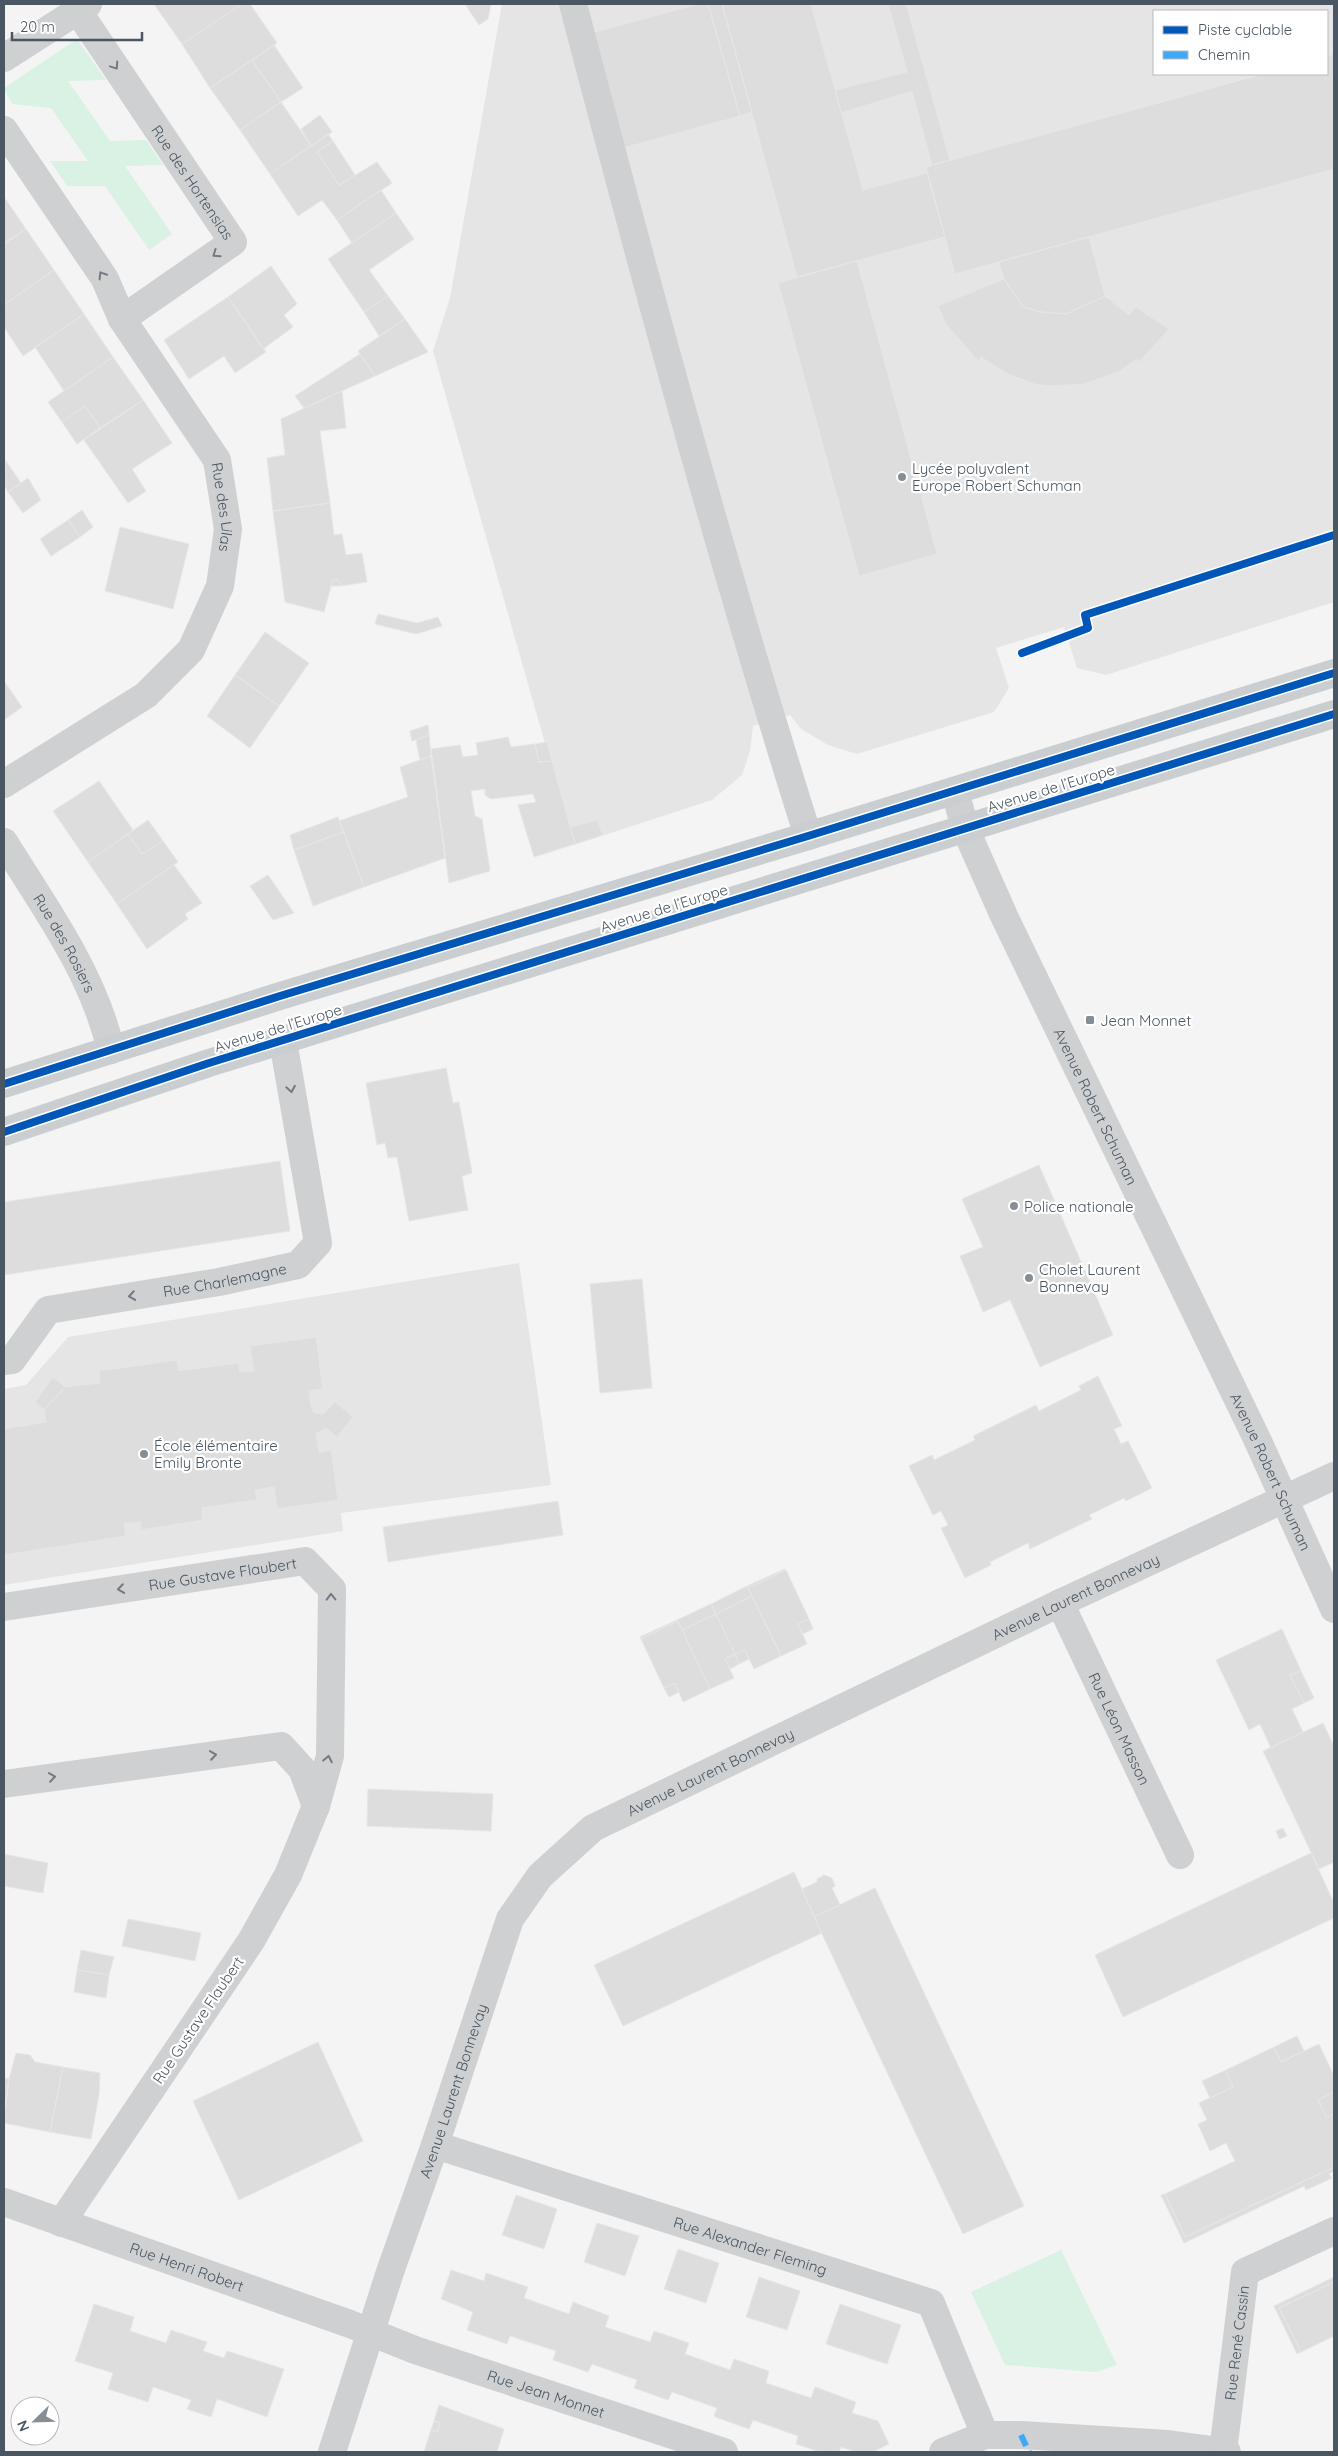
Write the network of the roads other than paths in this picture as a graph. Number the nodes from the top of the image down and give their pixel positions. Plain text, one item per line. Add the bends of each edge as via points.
1 (573, 4) edge
2 (83, 7) edge
3 (4, 58) edge
4 (4, 130) edge
5 (122, 319) junction
6 (1334, 673) edge
7 (1334, 714) edge
8 (4, 784) edge
9 (955, 791) junction
10 (965, 828) junction
11 (808, 836) junction
12 (4, 842) edge
13 (283, 1041) junction
14 (111, 1050) junction
15 (4, 1084) edge
16 (4, 1132) edge
17 (4, 1361) edge
18 (1334, 1476) edge
19 (1284, 1499) junction
20 (1060, 1603) junction
21 (4, 1607) edge
22 (1334, 1609) edge
23 (4, 1784) edge
24 (316, 1806) junction
25 (1180, 1855) dead end
26 (435, 2145) junction
27 (4, 2202) edge
28 (61, 2223) junction
29 (1334, 2231) edge
30 (370, 2331) junction
31 (985, 2435) junction
32 (332, 2452) edge
33 (724, 2452) edge
34 (943, 2452) edge
35 (1223, 2452) edge
36 (1228, 2452) edge

1 - 11 street via 646,282
2 - 3 street, Rue des Hortensias
2 -> 5 street, Rue des Hortensias via 233,242
5 -> 4 street, Rue des Lilas via 105,279
5 - 8 street, Rue des Lilas via 217,460 228,529 220,586 191,650 146,695
6 - 9 main road, Avenue de l’Europe
7 - 10 main road, Avenue de l’Europe
9 - 10 street, Avenue Robert Schuman
9 - 11 main road, Avenue de l’Europe
10 - 13 main road, Avenue de l’Europe
10 - 19 street, Avenue Robert Schuman
11 - 14 main road, Avenue de l’Europe
12 - 14 street, Rue des Rosiers via 68,943 105,1024
13 - 16 main road, Avenue de l’Europe
13 -> 17 street, Rue Charlemagne via 318,1244 298,1265 219,1282 48,1310 12,1360
14 - 15 main road, Avenue de l’Europe
18 - 19 street, Avenue Laurent Bonnevay
19 - 20 street, Avenue Laurent Bonnevay
19 - 22 street, Avenue Robert Schuman
20 - 25 street, Rue Léon Masson
20 - 26 street, Avenue Laurent Bonnevay via 593,1828 540,1876 510,1919
24 -> 21 street, Rue Gustave Flaubert via 330,1756 332,1589 305,1562
23 -> 24 street via 281,1746 302,1769
24 - 28 street, Rue Gustave Flaubert via 288,1875 251,1941
26 - 30 street, Avenue Laurent Bonnevay
26 - 31 street, Rue Alexander Fleming via 931,2303
27 - 28 street, Rue Henri Robert
28 - 30 street, Rue Henri Robert
29 - 35 street, Rue René Cassin via 1245,2272
30 - 32 street, Avenue Laurent Bonnevay
30 - 33 street, Rue Jean Monnet via 415,2350
31 - 34 street
31 - 35 street via 1168,2444
35 - 36 street

